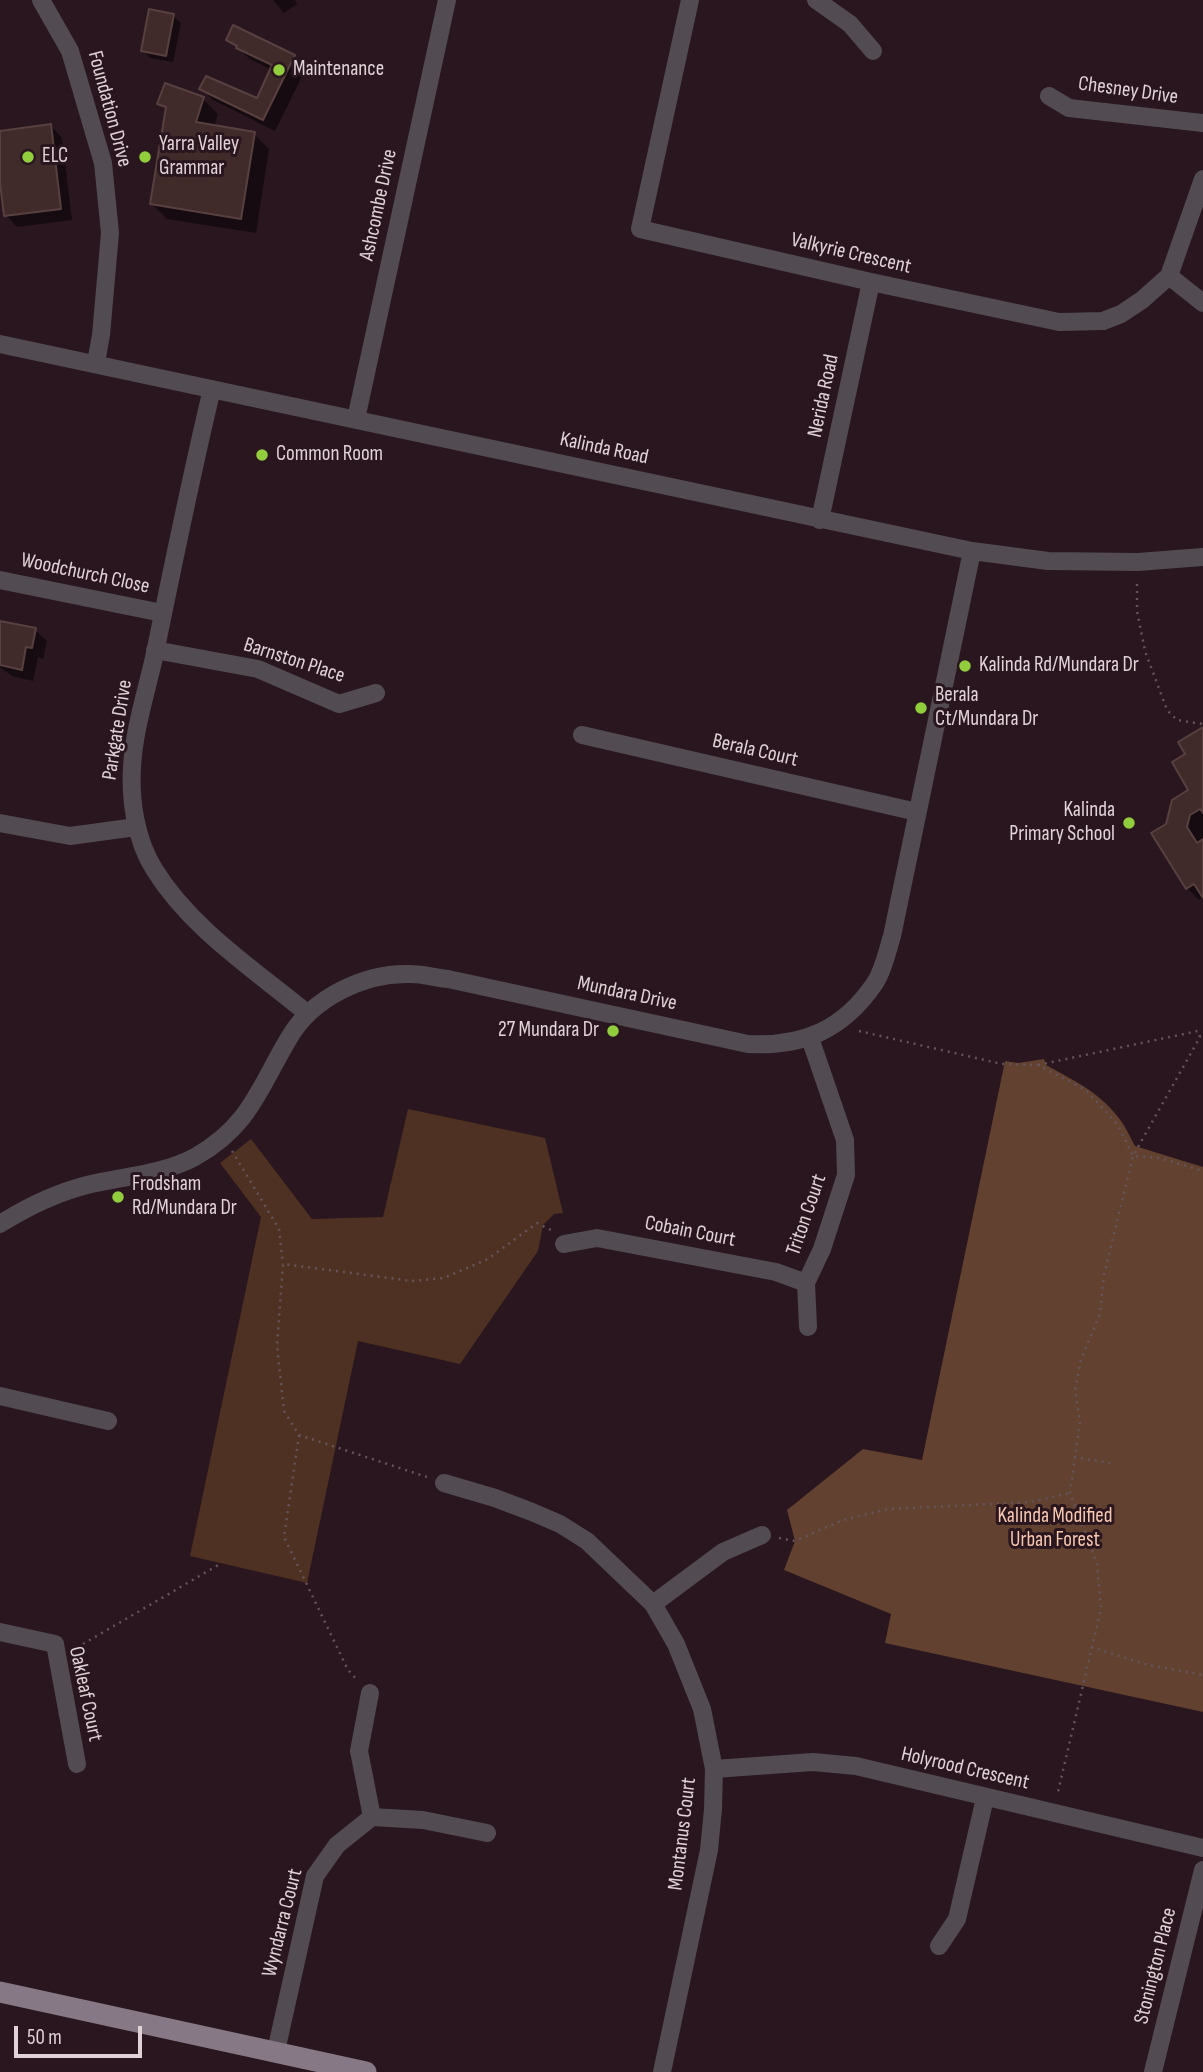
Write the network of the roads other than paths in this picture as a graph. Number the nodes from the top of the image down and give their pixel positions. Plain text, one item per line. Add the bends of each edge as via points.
1 (41, 0) edge
2 (447, 0) edge
3 (690, 0) edge
4 (816, 0) edge
5 (873, 51) dead end
6 (1049, 96) dead end
7 (1203, 123) edge
8 (1203, 179) edge
9 (1169, 276) junction
10 (872, 282) junction
11 (1203, 303) edge
12 (0, 344) edge
13 (96, 363) junction
14 (212, 389) junction
15 (356, 419) junction
16 (820, 520) junction
17 (972, 551) junction
18 (1203, 557) edge
19 (0, 580) edge
20 (162, 613) junction
21 (155, 650) junction
22 (376, 693) dead end
23 (582, 735) dead end
24 (917, 812) junction
25 (0, 823) edge
26 (136, 827) junction
27 (308, 1014) junction
28 (810, 1038) junction
29 (0, 1224) edge
30 (564, 1244) road end
31 (806, 1283) junction
32 (808, 1327) dead end
33 (0, 1396) edge
34 (108, 1421) dead end
35 (444, 1483) road end
36 (762, 1535) road end
37 (653, 1604) junction
38 (0, 1632) edge
39 (370, 1693) road end
40 (76, 1764) dead end
41 (714, 1769) junction
42 (985, 1798) junction
43 (372, 1817) junction
44 (487, 1833) dead end
45 (1203, 1848) edge
46 (1203, 1870) edge
47 (939, 1946) dead end
48 (0, 1992) edge
49 (276, 2051) junction
50 (366, 2072) edge
51 (662, 2072) edge
52 (1153, 2072) edge

1 - 13 street, Foundation Drive via 70,51 103,163 110,233
2 - 15 street, Ashcombe Drive
3 - 10 street, Valkyrie Crescent via 640,229
4 - 5 street via 849,24
6 - 7 street, Chesney Drive via 1069,108
8 - 9 street, Valkyrie Crescent
9 - 10 street, Valkyrie Crescent via 1121,314 1083,323 1059,322
9 - 11 street
10 - 16 street, Nerida Road
12 - 13 street, Kalinda Road
13 - 14 street, Kalinda Road
14 - 15 street, Kalinda Road
14 - 20 street, Parkgate Drive
15 - 16 street, Kalinda Road
16 - 17 street, Kalinda Road
17 - 18 street, Kalinda Road via 1048,561
17 - 24 street, Mundara Drive
19 - 20 street, Woodchurch Close
20 - 21 street, Parkgate Drive
21 - 22 street, Barnston Place via 258,669 340,704
21 - 26 street, Parkgate Drive via 132,765
23 - 24 street, Berala Court
24 - 28 street, Mundara Drive via 892,936 876,982 834,1025
25 - 26 street via 70,836
26 - 27 street, Parkgate Drive via 153,867 179,904
27 - 28 street, Mundara Drive via 353,985 410,974 748,1044 775,1045
27 - 29 street, Mundara Drive via 290,1036 254,1102 224,1137 176,1166 62,1193
28 - 31 street, Triton Court via 845,1140 846,1175
30 - 31 street, Cobain Court via 597,1238 776,1272
31 - 32 street, Triton Court
33 - 34 street
35 - 37 street, Montanus Court via 560,1524 587,1541
36 - 37 street via 723,1552
37 - 41 street, Montanus Court via 676,1644 702,1709
38 - 40 street, Oakleaf Court via 55,1644
39 - 43 street via 359,1751
41 - 42 street, Holyrood Crescent via 845,1765
41 - 51 street, Montanus Court via 709,1850
42 - 45 street, Holyrood Crescent
42 - 47 street via 957,1919
43 - 44 street via 423,1820
43 - 49 street, Wyndarra Court via 337,1845 315,1876
46 - 52 street, Stonington Place
48 - 49 main road
49 - 50 main road

